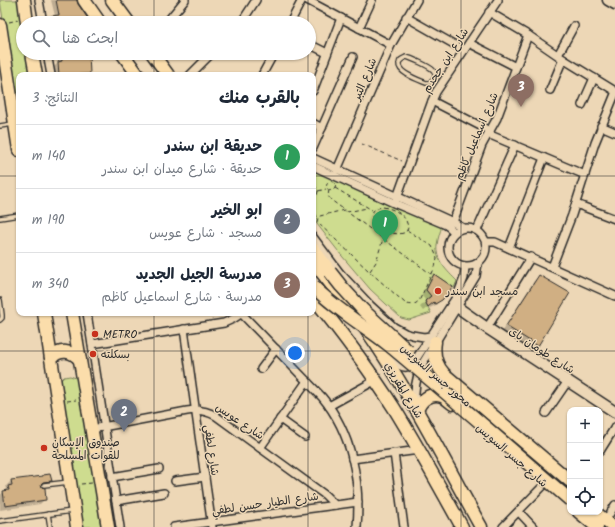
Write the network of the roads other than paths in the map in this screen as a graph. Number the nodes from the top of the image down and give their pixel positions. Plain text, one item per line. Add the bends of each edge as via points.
1 (24, 0) edge
2 (39, 0) edge
3 (84, 0) edge
4 (112, 0) edge
5 (185, 0) edge
6 (256, 0) edge
7 (302, 0) edge
8 (372, 0) edge
9 (417, 0) edge
10 (498, 0) edge
11 (608, 0) edge
12 (615, 4) edge
13 (490, 12) junction
14 (26, 16) edge
15 (42, 16) edge
16 (95, 16) edge
17 (124, 16) edge
18 (172, 16) edge
19 (246, 16) edge
20 (294, 16) edge
21 (406, 17) junction
22 (341, 18) junction
23 (3, 24) edge
24 (574, 26) dead end
25 (359, 28) junction
26 (528, 36) junction
27 (469, 43) junction
28 (391, 45) junction
29 (316, 48) edge
30 (464, 50) junction
31 (327, 53) junction
32 (354, 57) dead end
33 (560, 57) junction
34 (33, 60) edge
35 (48, 60) edge
36 (127, 60) edge
37 (157, 60) edge
38 (205, 60) edge
39 (271, 60) edge
40 (516, 67) junction
41 (35, 72) edge
42 (50, 72) edge
43 (136, 72) edge
44 (166, 72) edge
45 (193, 72) edge
46 (266, 72) edge
47 (435, 78) junction
48 (594, 78) junction
49 (442, 82) junction
50 (316, 83) edge
51 (550, 90) dead end
52 (615, 91) edge
53 (615, 94) edge
54 (432, 101) junction
55 (582, 104) dead end
56 (15, 124) junction
57 (316, 125) edge
58 (0, 126) edge
59 (601, 126) junction
60 (322, 128) junction
61 (16, 130) edge
62 (489, 132) junction
63 (615, 132) edge
64 (316, 141) edge
65 (515, 146) junction
66 (544, 158) junction
67 (316, 160) edge
68 (316, 167) edge
69 (337, 170) junction
70 (585, 175) junction
71 (396, 200) junction
72 (576, 204) junction
73 (16, 215) edge
74 (0, 218) edge
75 (615, 219) edge
76 (453, 222) junction
77 (463, 228) junction
78 (477, 230) junction
79 (454, 232) junction
80 (316, 241) edge
81 (486, 242) junction
82 (509, 248) junction
83 (316, 253) edge
84 (531, 257) junction
85 (478, 263) junction
86 (316, 265) edge
87 (464, 266) junction
88 (552, 267) junction
89 (316, 289) edge
90 (615, 296) edge
91 (0, 300) edge
92 (316, 301) edge
93 (457, 307) junction
94 (44, 316) edge
95 (73, 316) edge
96 (87, 316) edge
97 (237, 316) edge
98 (244, 316) edge
99 (0, 320) edge
100 (487, 328) junction
101 (184, 329) junction
102 (433, 339) junction
103 (92, 344) junction
104 (377, 346) junction
105 (276, 349) junction
106 (51, 358) junction
107 (80, 360) junction
108 (361, 360) junction
109 (408, 367) junction
110 (261, 369) dead end
111 (418, 374) junction
112 (448, 377) junction
113 (376, 380) junction
114 (307, 381) junction
115 (568, 381) junction
116 (442, 396) junction
117 (329, 406) junction
118 (416, 409) junction
119 (196, 410) junction
120 (615, 412) edge
121 (546, 413) dead end
122 (280, 419) junction
123 (104, 426) junction
124 (615, 427) edge
125 (92, 429) junction
126 (305, 438) dead end
127 (603, 446) edge
128 (260, 448) junction
129 (419, 450) junction
130 (394, 453) junction
131 (352, 459) junction
132 (159, 470) dead end
133 (112, 477) junction
134 (205, 477) junction
135 (568, 479) edge
136 (175, 481) dead end
137 (70, 484) junction
138 (545, 484) junction
139 (44, 485) dead end
140 (567, 487) edge
141 (164, 493) dead end
142 (567, 497) edge
143 (116, 501) junction
144 (358, 502) junction
145 (567, 502) edge
146 (335, 505) junction
147 (75, 510) junction
148 (519, 512) junction
149 (48, 514) junction
150 (583, 515) edge
151 (588, 515) edge
152 (599, 515) edge
153 (0, 521) edge
154 (213, 523) edge
155 (50, 527) edge
156 (77, 527) edge
157 (108, 527) edge
158 (120, 527) edge
159 (174, 527) edge
160 (223, 527) edge
161 (357, 527) edge
162 (404, 527) edge
163 (462, 527) edge
164 (481, 527) edge
165 (503, 527) edge
166 (532, 527) edge
167 (597, 527) edge
168 (602, 527) edge
169 (613, 527) edge

1 - 14 main road
2 - 15 street
3 - 16 main road
4 - 17 main road
5 - 18 street
6 - 19 street
7 - 20 street
7 - 22 street
8 - 25 street
9 - 21 street, شارع التبر
10 - 13 street, شارع ابن جحدم
11 - 12 street
13 - 26 street
13 - 27 street, شارع ابن جحدم
21 - 28 street, شارع التبر
21 - 30 street
22 - 25 street
22 - 31 street
23 - 56 main road
24 - 33 street
25 - 28 street
26 - 33 street
26 - 40 street, شارع اسماعيل كاظم
27 - 30 street, شارع ابن جحدم
27 - 40 street
28 - 69 street, شارع التبر
29 - 31 street
30 - 49 street, شارع ابن جحدم
31 - 50 street
32 - 60 street
33 - 48 street
33 - 51 street
34 - 41 main road
35 - 42 street
36 - 43 main road
37 - 44 main road
38 - 45 street
39 - 46 street
40 - 62 street, شارع اسماعيل كاظم via 497,118
47 - 47 lane via 432,69 411,58 406,57 400,62 399,67 403,73 426,83
47 - 49 lane
48 - 52 street
48 - 55 street
49 - 54 street, شارع ابن جحدم
53 - 59 street
54 - 62 street
54 - 71 street, شارع ابن جحدم
56 - 58 lane
56 - 61 main road
57 - 60 street
59 - 63 street
59 - 70 street
60 - 64 street
62 - 65 street
62 - 76 street, شارع اسماعيل كاظم
65 - 66 street
65 - 78 street
66 - 70 street
66 - 82 street
67 - 69 street
68 - 71 street
69 - 71 street
70 - 72 street
71 - 76 street
71 - 79 street via 446,225
72 - 75 street
72 - 88 street
73 - 74 lane
76 - 77 street
77 - 78 street
77 - 79 street
78 - 81 street
79 - 87 street via 448,241 448,251 452,260
80 - 102 street via 340,273 394,327 405,333
81 - 82 street via 495,242
81 - 85 street via 486,251
82 - 84 street
83 - 140 main road, محور جسر السويس, bridge via 353,300 373,320
84 - 88 street
84 - 100 street
85 - 87 street
85 - 93 street via 476,276
86 - 104 main road, شارع المقريزي
87 - 102 street via 464,278 457,296
88 - 90 street
89 - 142 main road, محور جسر السويس, bridge via 340,310 384,341
91 - 99 lane
92 - 108 main road, شارع المقريزي
93 - 100 street, شارع طومان باى
93 - 102 street
94 - 106 main road
95 - 107 main road
96 - 103 street
97 - 101 street via 224,322
98 - 105 street
100 - 115 street, شارع طومان باى
101 - 103 street
101 - 119 street, شارع لطفي
102 - 109 street
102 - 111 street
102 - 112 main road, شارع جسر السويس via 437,363
103 - 123 street
104 - 108 main road
104 - 109 street via 400,366
104 - 118 main road, شارع المقريزي
105 - 110 street
105 - 114 street
106 - 107 main road via 58,353 66,352 74,354
106 - 137 main road
107 - 125 main road
108 - 113 main road, شارع المقريزي
109 - 111 street via 412,373
111 - 118 street via 415,390
112 - 116 main road via 437,382 437,390
112 - 135 main road, شارع جسر السويس
113 - 117 street
113 - 129 main road, شارع المقريزي
114 - 117 street
114 - 122 street
115 - 120 street, شارع طومان باى
115 - 121 street
116 - 118 main road via 433,395 426,398
116 - 138 main road, شارع جسر السويس
117 - 131 street via 336,416
118 - 164 main road, شارع المقريزي
119 - 123 street, شارع عويس
119 - 128 street, شارع عويس via 216,416
119 - 134 street, شارع لطفي
122 - 126 street
122 - 128 street
123 - 125 street, شارع عويس
123 - 133 street
124 - 127 street
125 - 157 main road
128 - 146 street, شارع عويس
129 - 130 street
129 - 163 main road, شارع المقريزي
130 - 131 street
130 - 162 street
131 - 144 street
132 - 133 street
133 - 143 street
134 - 136 street
134 - 154 street, شارع لطفي
137 - 139 lane
137 - 147 main road
138 - 145 main road, شارع جسر السويس
138 - 148 street
141 - 143 street
143 - 158 street
144 - 146 street, شارع الطيار حسن لطفي
144 - 161 street
146 - 154 street, شارع الطيار حسن لطفي
147 - 149 lane
147 - 156 main road
148 - 165 street
148 - 166 street
149 - 153 lane
149 - 155 lane
150 - 167 main road
151 - 168 main road
152 - 169 main road
154 - 159 street, شارع الطيار حسن لطفي
154 - 160 street

